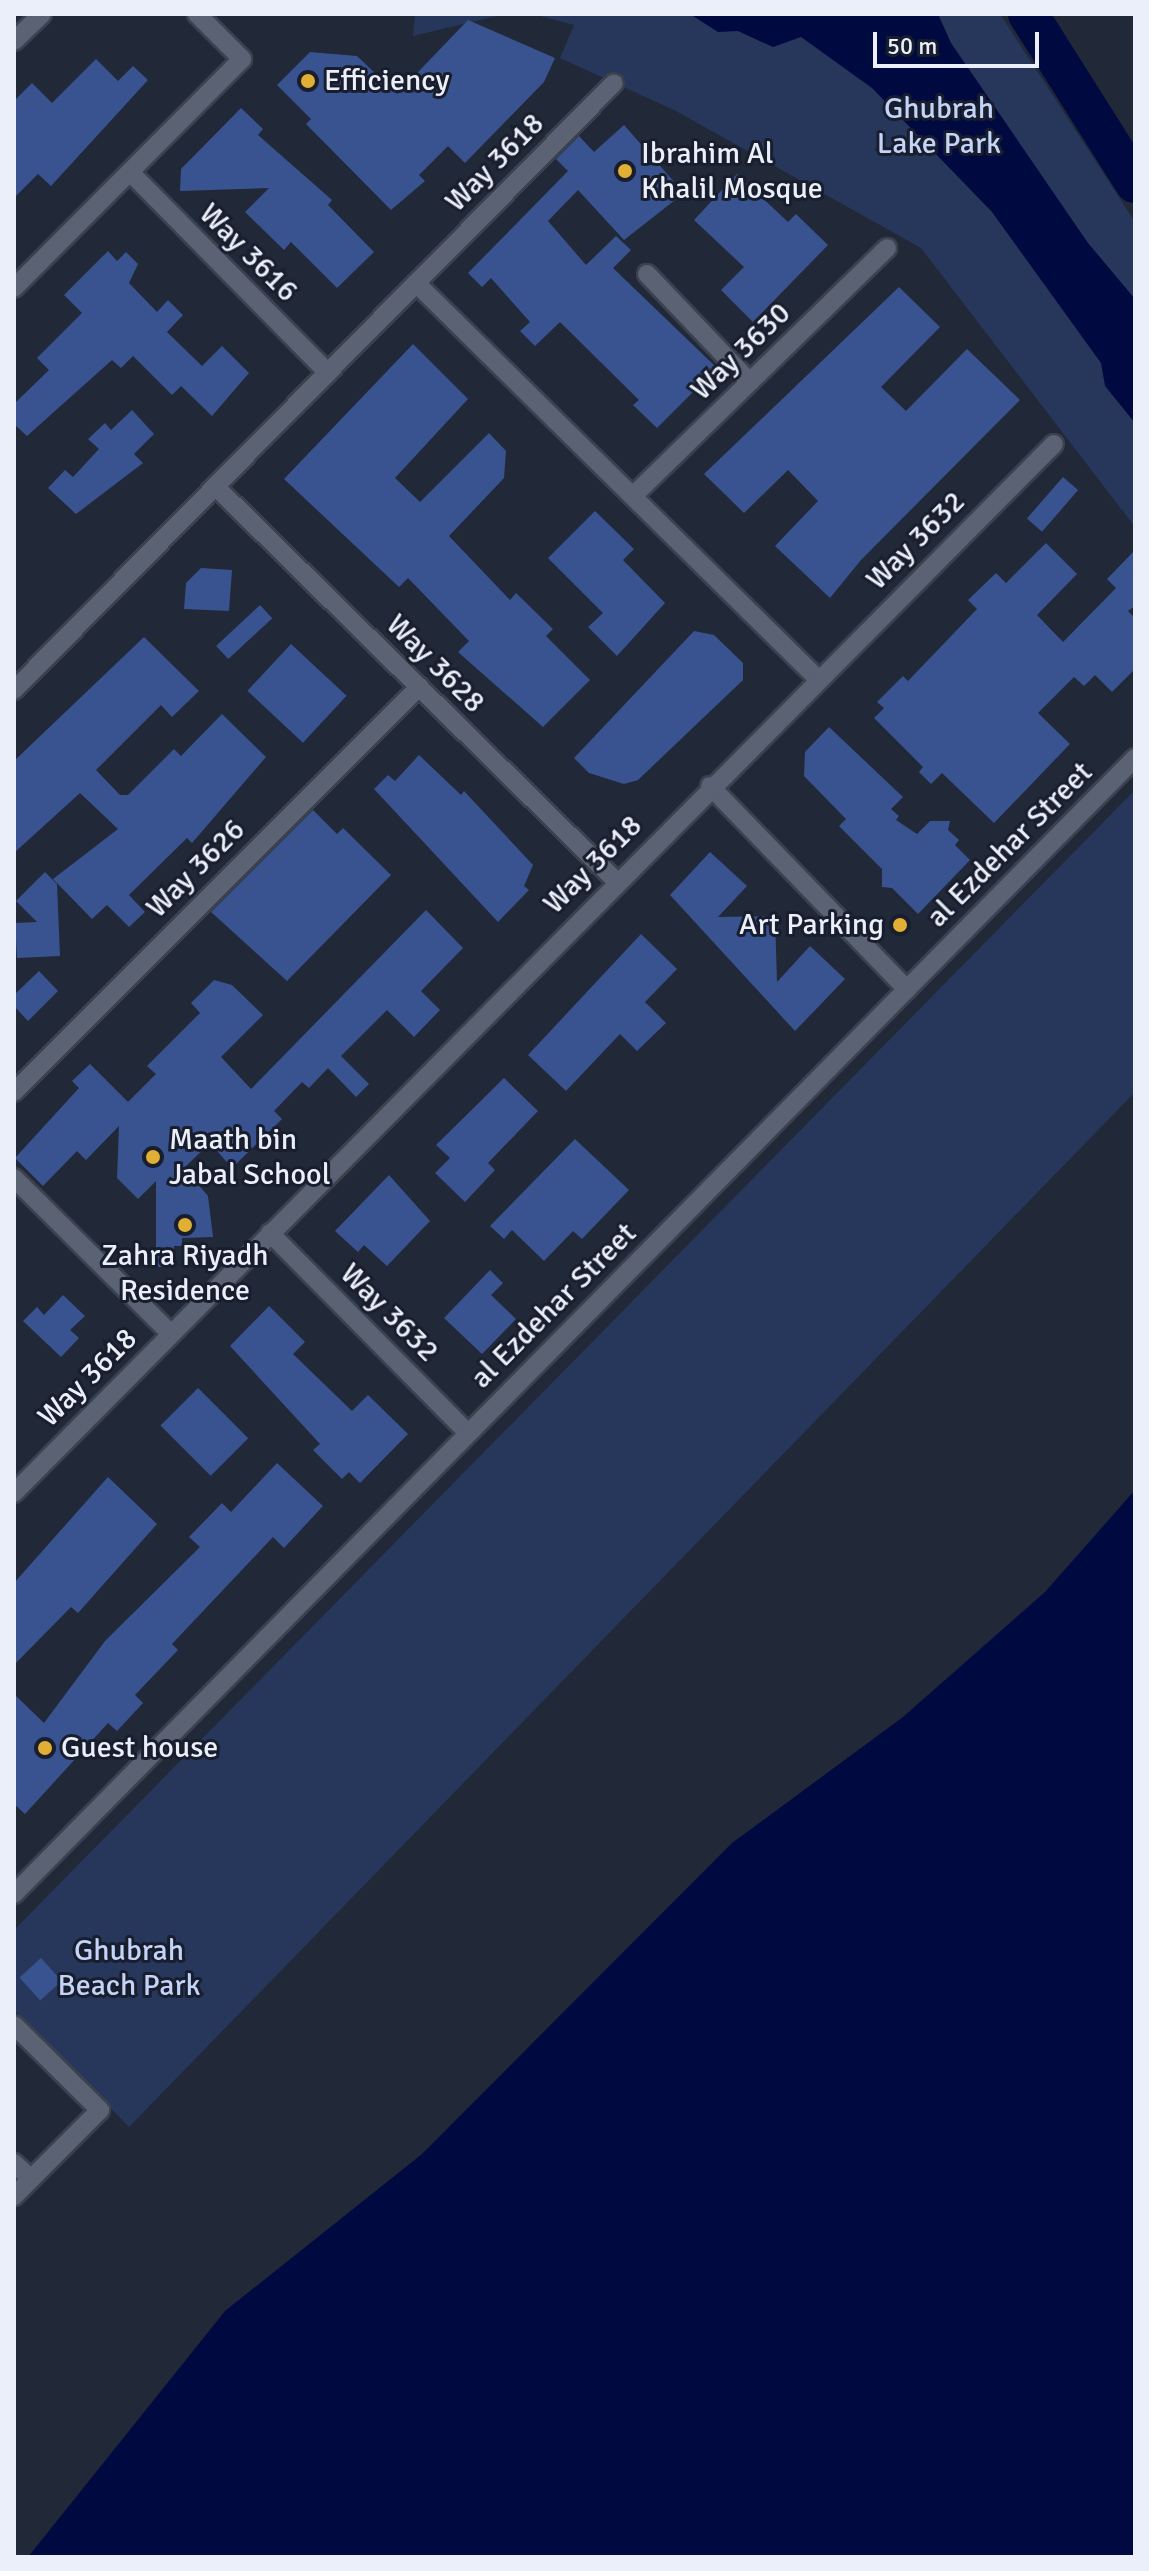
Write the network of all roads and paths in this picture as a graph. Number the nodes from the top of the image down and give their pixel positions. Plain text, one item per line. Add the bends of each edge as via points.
1 (42, 14) edge
2 (197, 14) edge
3 (14, 41) edge
4 (614, 83) dead end
5 (130, 172) junction
6 (887, 248) dead end
7 (647, 274) dead end
8 (416, 283) junction
9 (14, 288) edge
10 (327, 372) junction
11 (750, 382) junction
12 (1054, 444) dead end
13 (215, 486) junction
14 (633, 496) junction
15 (817, 678) junction
16 (419, 687) junction
17 (14, 690) edge
18 (1135, 758) edge
19 (710, 786) junction
20 (616, 881) junction
21 (907, 989) junction
22 (14, 1092) edge
23 (14, 1178) edge
24 (270, 1233) junction
25 (171, 1334) junction
26 (468, 1433) junction
27 (14, 1493) edge
28 (16, 1887) edge
29 (14, 2025) edge
30 (14, 2163) edge
31 (31, 2179) junction
32 (14, 2196) edge

1 - 3 street
2 - 5 street via 242,59
4 - 8 street, Way 3618
5 - 9 street
5 - 10 street, Way 3616
6 - 11 street, Way 3630
7 - 11 street
8 - 10 street, Way 3618
8 - 14 street
10 - 13 street, Way 3618
11 - 14 street, Way 3630
12 - 15 street, Way 3632
13 - 16 street, Way 3628
13 - 17 street, Way 3618
14 - 15 street
15 - 19 street, Way 3618
16 - 20 street, Way 3628
16 - 22 street, Way 3626
18 - 21 street, al Ezdehar Street
19 - 20 street, Way 3618
19 - 21 street
20 - 24 street, Way 3618
21 - 26 street, al Ezdehar Street
23 - 25 street
24 - 25 street, Way 3618
24 - 26 street, Way 3632
25 - 27 street, Way 3618
26 - 28 street, al Ezdehar Street
29 - 31 street via 100,2110
30 - 31 street
31 - 32 street

